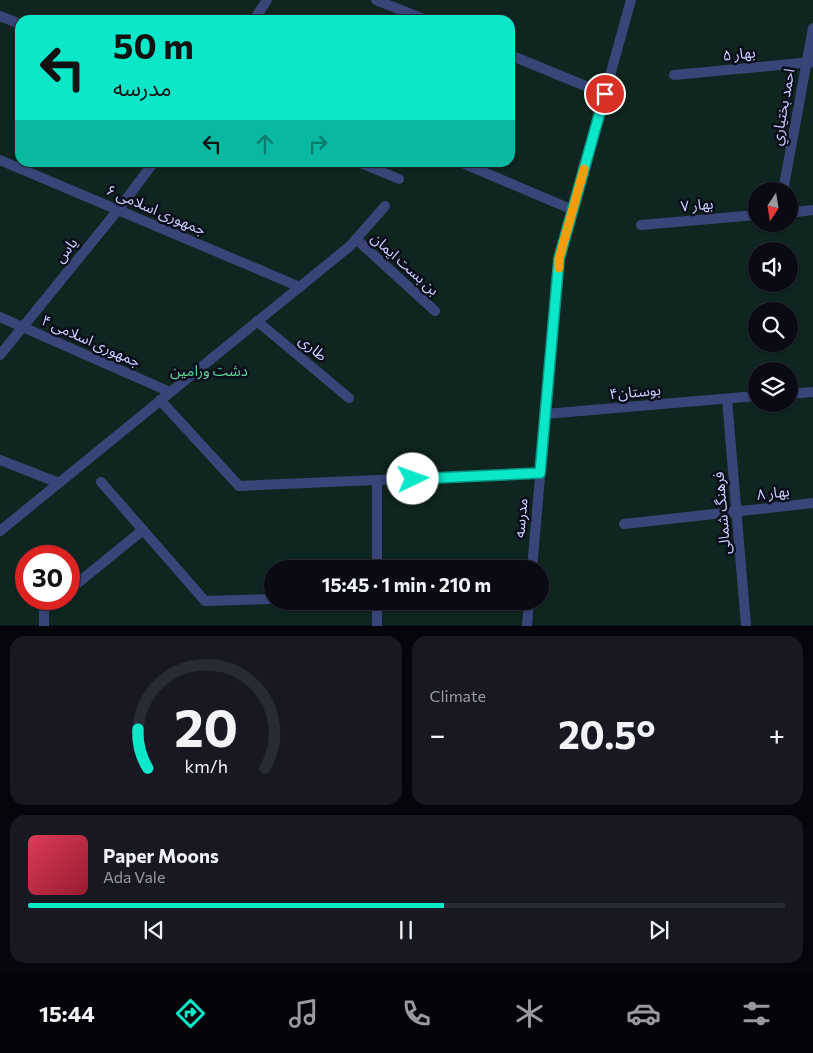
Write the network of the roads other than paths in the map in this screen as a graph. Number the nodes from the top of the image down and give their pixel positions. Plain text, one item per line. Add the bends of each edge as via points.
1 (267, 0) edge
2 (376, 0) edge
3 (631, 0) edge
4 (257, 15) edge
5 (414, 15) edge
6 (0, 16) edge
7 (15, 22) edge
8 (813, 28) edge
9 (515, 57) edge
10 (810, 62) edge
11 (674, 75) dead end
12 (605, 94) junction
13 (0, 160) edge
14 (15, 166) edge
15 (17, 167) edge
16 (150, 167) edge
17 (370, 167) edge
18 (472, 167) edge
19 (399, 179) dead end
20 (785, 182) edge
21 (385, 206) dead end
22 (118, 210) junction
23 (573, 210) junction
24 (813, 210) edge
25 (798, 211) edge
26 (748, 216) edge
27 (641, 225) dead end
28 (356, 239) junction
29 (300, 287) junction
30 (435, 311) dead end
31 (0, 317) edge
32 (257, 321) junction
33 (23, 327) junction
34 (0, 355) edge
35 (170, 392) junction
36 (813, 392) edge
37 (798, 393) edge
38 (748, 397) edge
39 (349, 398) dead end
40 (727, 399) junction
41 (160, 400) junction
42 (546, 414) junction
43 (0, 460) edge
44 (540, 473) junction
45 (377, 480) junction
46 (100, 482) dead end
47 (59, 483) junction
48 (813, 503) edge
49 (737, 512) junction
50 (624, 524) dead end
51 (143, 530) junction
52 (0, 531) edge
53 (377, 560) edge
54 (533, 560) edge
55 (80, 581) edge
56 (264, 599) edge
57 (44, 610) edge
58 (377, 610) edge
59 (528, 610) edge
60 (44, 626) edge
61 (378, 626) edge
62 (527, 626) edge
63 (746, 626) edge

1 - 4 street
2 - 5 street
3 - 12 street, مدرسه
6 - 7 street
8 - 10 street, احمد بختياري
9 - 12 street
10 - 11 street, بهار ۵
10 - 20 street, احمد بختياري
12 - 23 street, مدرسه
13 - 14 street, جمهوری اسلامی ۶
15 - 22 street, جمهوری اسلامی ۶
16 - 22 street, یاس
17 - 19 street
18 - 23 street
21 - 28 street
22 - 29 street, جمهوری اسلامی ۶
22 - 33 street, یاس
23 - 42 street, مدرسه via 559,259
24 - 25 street
26 - 27 street, بهار ۷
28 - 29 street
28 - 30 street, بن بست ایمان
29 - 32 street
31 - 33 street, جمهوری اسلامی ۴
32 - 35 street
32 - 39 street, طاری
33 - 34 street, یاس
33 - 35 street, جمهوری اسلامی ۴
35 - 41 street
36 - 37 street
38 - 40 street, بوستان۴
40 - 42 street, بوستان۴
40 - 49 street, فرهنگ شمالی
41 - 45 street via 239,486
41 - 47 street
42 - 44 street, مدرسه
43 - 47 street
44 - 45 street
44 - 54 street, مدرسه
45 - 53 street
46 - 51 street
47 - 52 street
48 - 49 street, بهار ۸
49 - 50 street
49 - 63 street, فرهنگ شمالی
51 - 55 street
51 - 56 street via 205,602
57 - 60 street
58 - 61 street
59 - 62 street

